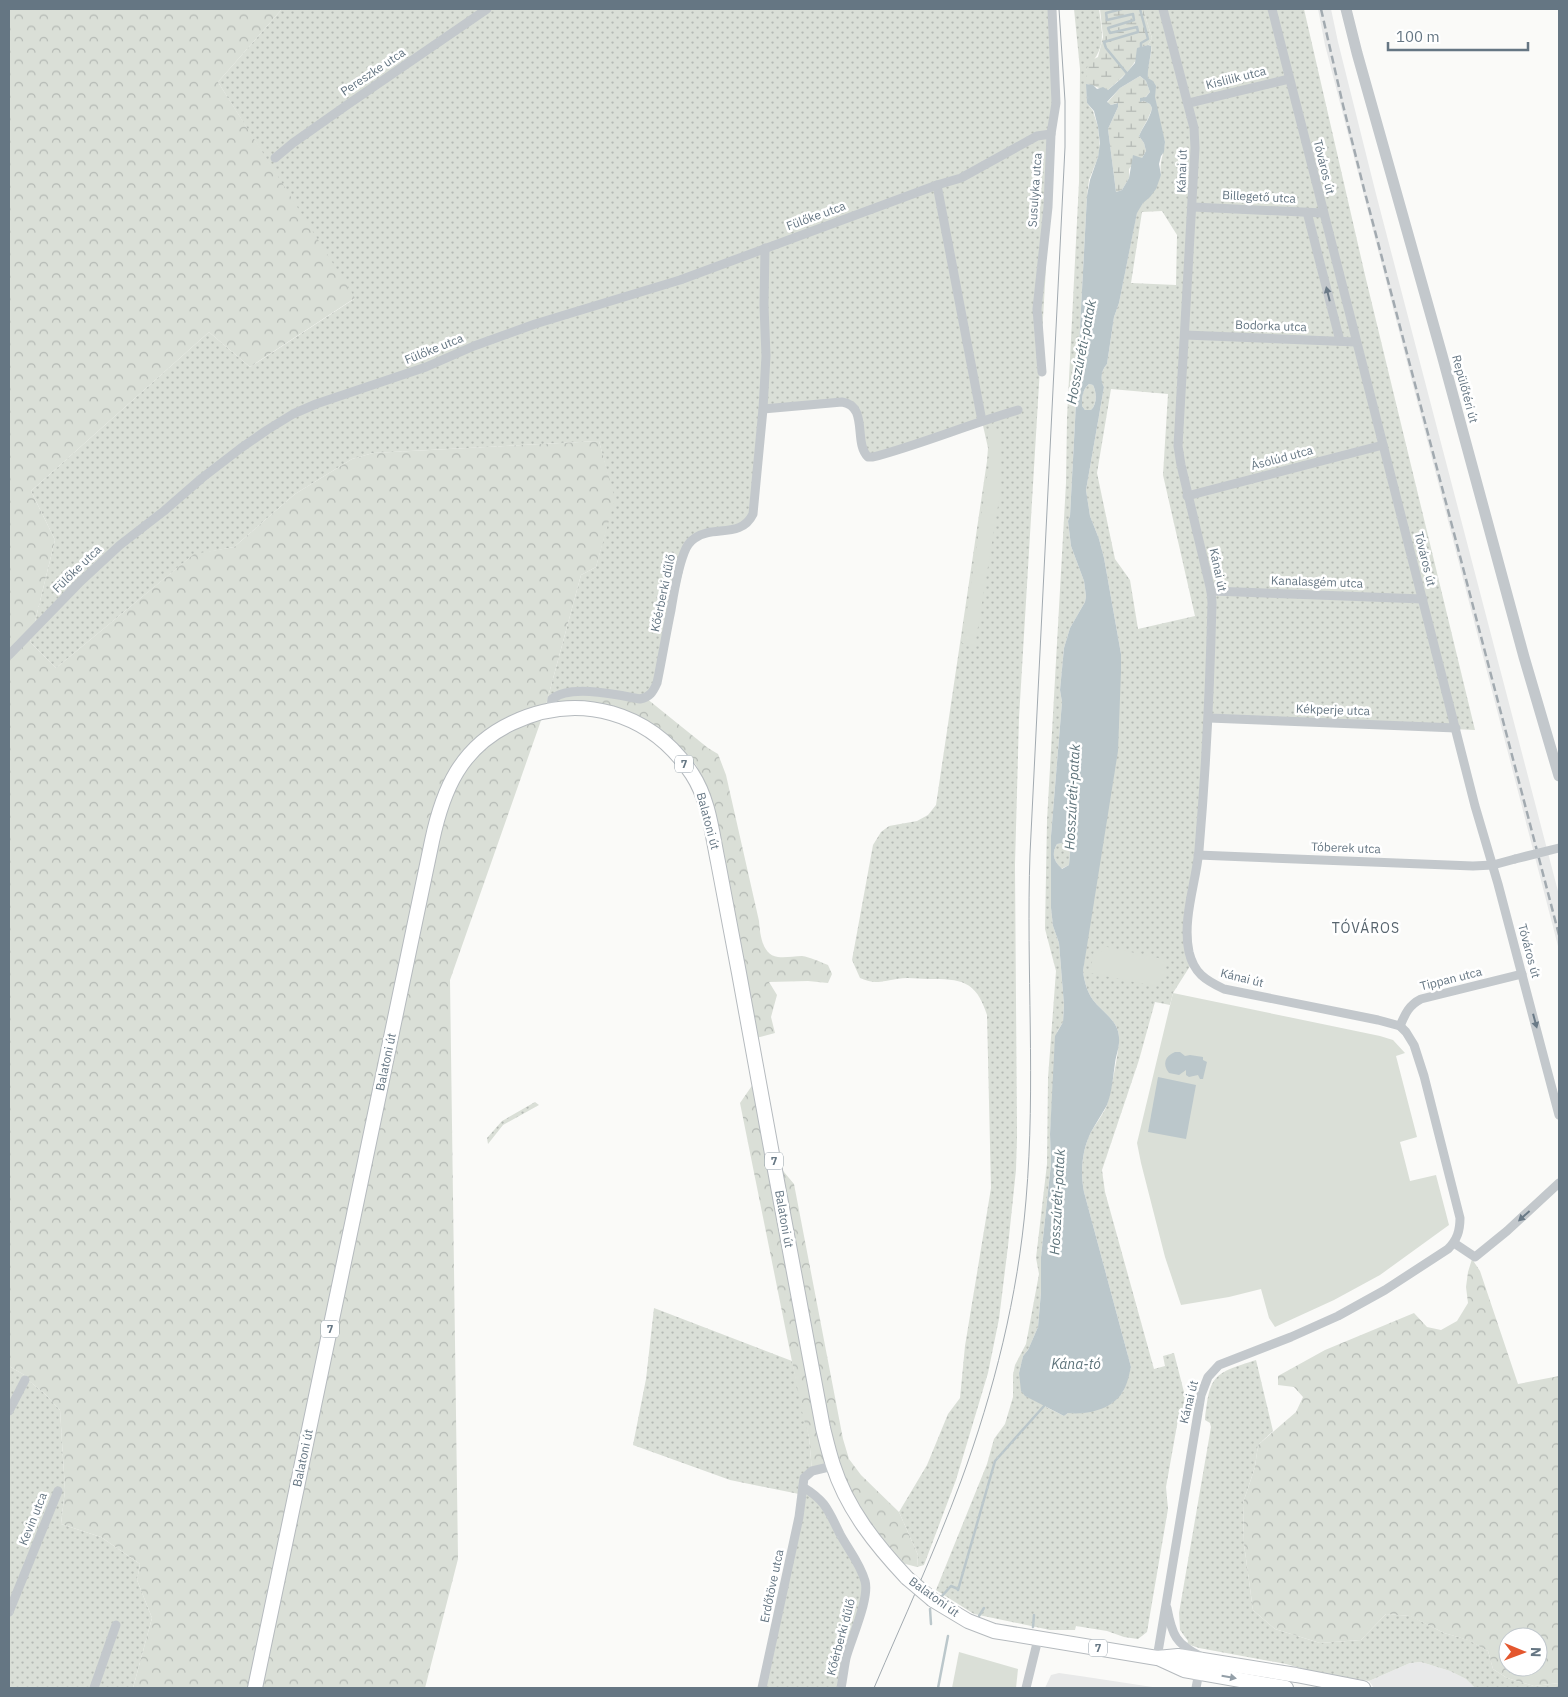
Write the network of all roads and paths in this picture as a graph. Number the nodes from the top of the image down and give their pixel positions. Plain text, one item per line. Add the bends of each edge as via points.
1 (486, 9) edge
2 (1052, 9) edge
3 (1163, 9) edge
4 (1272, 9) edge
5 (1346, 9) edge
6 (1289, 78) junction
7 (1189, 103) junction
8 (1051, 134) junction
9 (275, 158) dead end
10 (937, 185) junction
11 (1193, 207) junction
12 (1306, 212) junction
13 (1323, 213) junction
14 (765, 248) junction
15 (1185, 335) junction
16 (1340, 341) junction
17 (1356, 342) junction
18 (1042, 372) dead end
19 (763, 409) junction
20 (1018, 410) dead end
21 (982, 421) junction
22 (1383, 445) junction
23 (1187, 496) junction
24 (1211, 591) junction
25 (1423, 599) junction
26 (9, 655) edge
27 (551, 710) junction
28 (1209, 718) junction
29 (1456, 728) junction
30 (1559, 776) edge
31 (1559, 848) edge
32 (1198, 854) junction
33 (1493, 865) junction
34 (1522, 974) junction
35 (1400, 1026) junction
36 (1559, 1115) edge
37 (1559, 1183) edge
38 (1454, 1243) junction
39 (26, 1380) dead end
40 (9, 1410) edge
41 (833, 1466) junction
42 (803, 1487) junction
43 (58, 1491) dead end
44 (1166, 1601) junction
45 (9, 1612) edge
46 (116, 1625) dead end
47 (1038, 1639) junction
48 (1157, 1658) junction
49 (1212, 1662) junction
50 (1199, 1672) junction
51 (94, 1688) edge
52 (255, 1688) edge
53 (762, 1688) edge
54 (841, 1688) edge
55 (1026, 1688) edge
56 (1196, 1688) edge
57 (1286, 1688) edge
58 (1363, 1688) edge

1 - 9 street, Pereszke utca
2 - 8 street, Susulyka utca via 1056,103
3 - 7 street, Kánai út
4 - 6 street, Tóváros út
5 - 30 street, Repülőtéri út
6 - 7 street, Kislilik utca
6 - 13 street, Tóváros út
7 - 11 street, Kánai út via 1195,142
8 - 10 street, Fülőke utca via 1036,136 961,178
8 - 18 street, Susulyka utca via 1048,207 1037,309
10 - 14 street, Fülőke utca
10 - 21 street
11 - 12 street, Billegető utca
11 - 15 street, Kánai út
12 - 13 street, Billegető utca
16 -> 12 street
13 - 17 street, Tóváros út
14 - 19 street, Kőérberki dűlő
14 - 26 street, Fülőke utca via 664,285 474,346 426,367 293,414 241,448 120,545
15 - 16 street, Bodorka utca
15 - 23 street, Kánai út via 1178,446
16 - 17 street, Bodorka utca
17 - 22 street, Tóváros út
19 - 21 street via 848,402 859,420 861,446 868,457 916,445
19 - 27 street, Kőérberki dűlő via 753,514 743,526 702,534 689,544 676,584 657,683 652,693 640,699 592,691 564,694 552,699
20 - 21 street
22 - 23 street, Ásólúd utca
22 - 25 street, Tóváros út
23 - 24 street, Kánai út
24 - 25 street, Kanalasgém utca
24 - 28 street, Kánai út
25 - 29 street, Tóváros út
27 - 41 main road, Balatoni út / 7 via 598,710 642,725 680,758 702,794 728,914 823,1428
27 - 52 main road, Balatoni út / 7 via 521,719 489,736 452,778 441,805
28 - 29 street, Kékperje utca
28 - 32 street, Kánai út
29 - 33 street, Tóváros út
31 - 33 street, Tóberek utca, bridge
32 - 33 street, Tóberek utca
32 - 35 street, Kánai út via 1187,940 1192,962 1201,976 1224,989
33 - 34 street, Tóváros út
34 - 35 street, Tippan utca via 1421,999 1407,1010
34 -> 36 street, Tóváros út
35 - 38 street via 1411,1039 1419,1060 1459,1208 1460,1227
37 -> 38 street via 1475,1257
38 - 44 street, Kánai út via 1362,1303 1291,1337 1219,1365 1208,1377 1201,1395
39 - 40 street
41 - 42 street via 812,1471 804,1478
41 - 47 main road, Balatoni út / 7, bridge via 864,1527 907,1578 957,1615 981,1626
42 - 53 street, Erdőtöve utca
42 - 54 street, Kőérberki dűlő via 827,1507 865,1582
43 - 45 street, Kevin utca
44 - 48 street, Kánai út
44 - 49 street via 1172,1631 1178,1642
46 - 51 street
47 - 48 main road, Balatoni út / 7
47 - 55 street
48 - 49 main road, Balatoni út / 7 via 1178,1656
48 - 50 main road, Balatoni út / 7 via 1184,1670
49 - 50 street
49 - 58 main road, Balatoni út / 7
50 - 56 street
50 -> 57 main road, Balatoni út / 7

